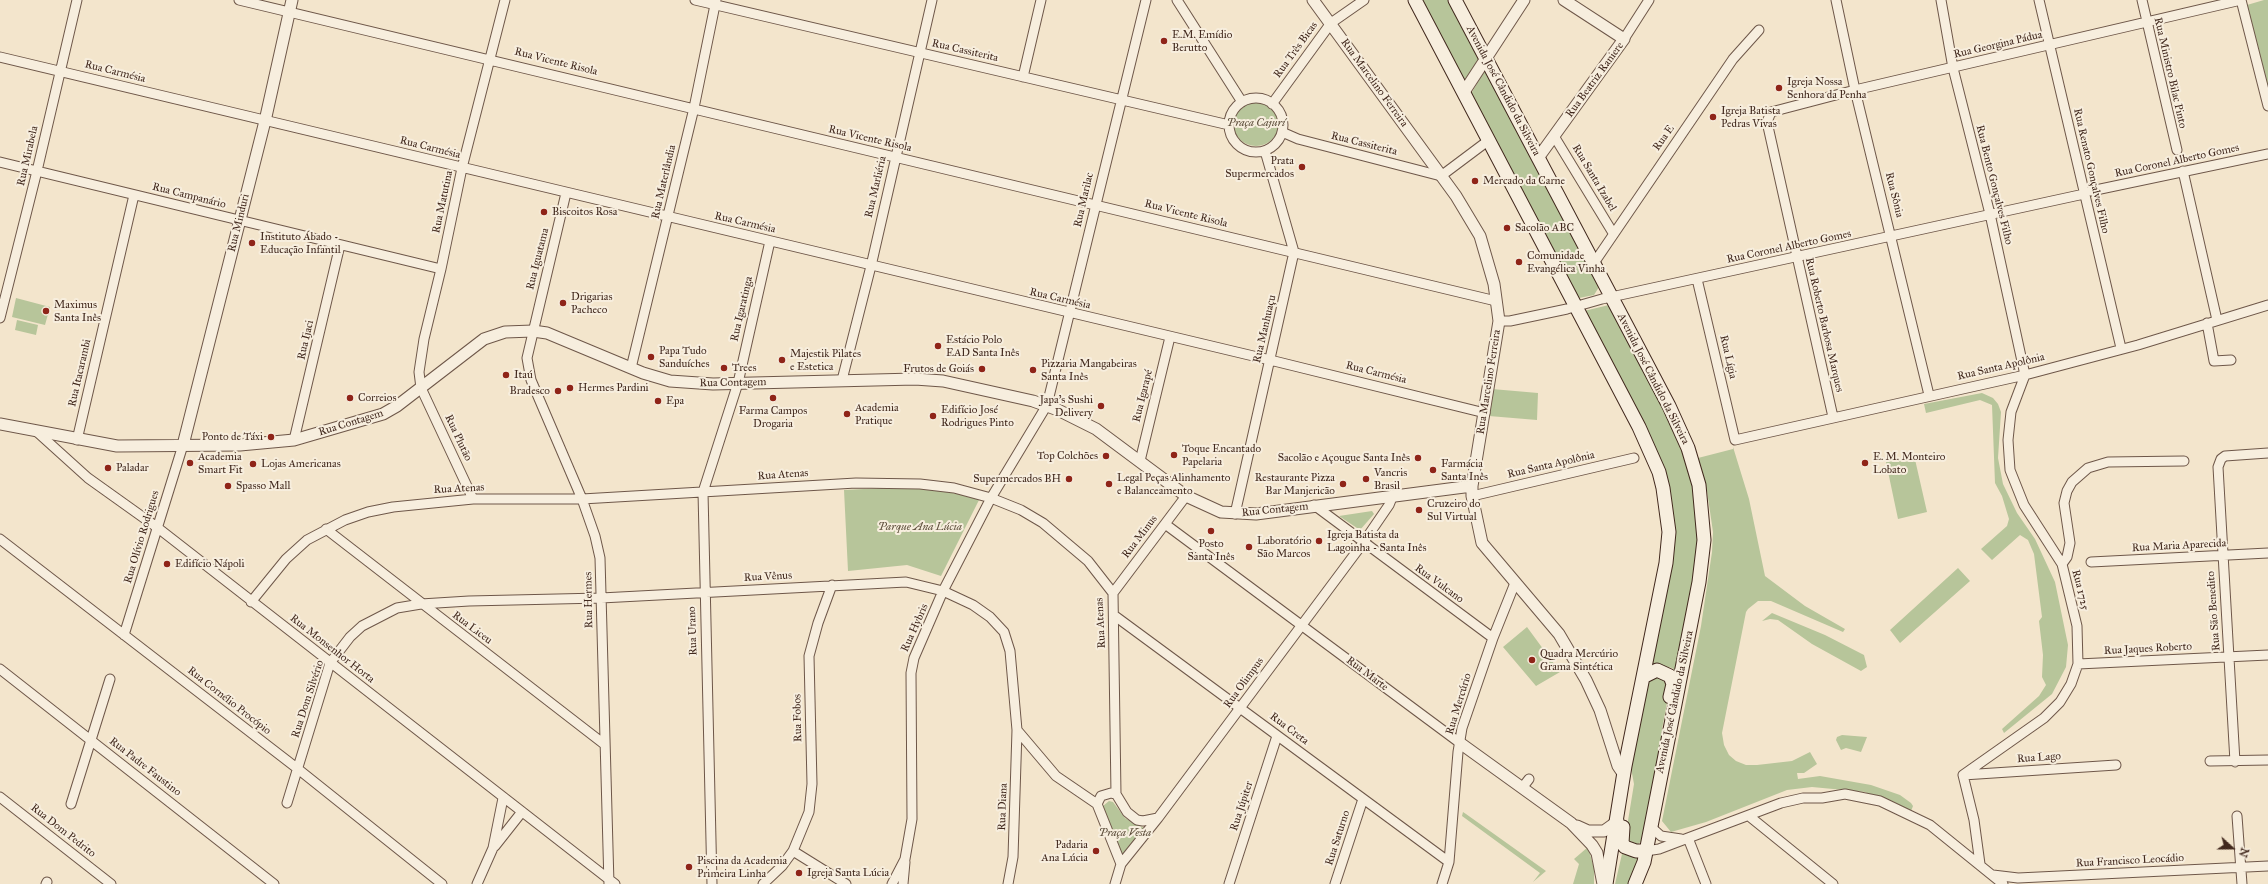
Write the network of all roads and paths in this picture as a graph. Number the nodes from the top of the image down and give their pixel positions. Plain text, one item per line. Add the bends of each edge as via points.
1 (77, 0) edge
2 (240, 0) edge
3 (292, 0) edge
4 (506, 0) edge
5 (696, 0) edge
6 (932, 0) edge
7 (1041, 0) edge
8 (1146, 0) edge
9 (1177, 0) edge
10 (1313, 0) edge
11 (1364, 0) edge
12 (1415, 0) edge
13 (1455, 0) edge
14 (1524, 0) edge
15 (1564, 0) edge
16 (1650, 0) edge
17 (1836, 0) edge
18 (1941, 0) edge
19 (2039, 0) edge
20 (2142, 0) edge
21 (2241, 0) edge
22 (716, 2) edge
23 (289, 12) junction
24 (1331, 22) junction
25 (2146, 23) junction
26 (1759, 30) dead end
27 (1624, 39) junction
28 (2049, 46) junction
29 (921, 53) junction
30 (0, 57) edge
31 (492, 59) junction
32 (1486, 59) junction
33 (1953, 68) junction
34 (60, 71) junction
35 (1023, 77) junction
36 (1855, 90) junction
37 (1464, 92) junction
38 (1120, 99) junction
39 (1242, 102) junction
40 (1272, 104) junction
41 (2268, 106) edge
42 (694, 108) junction
43 (265, 121) junction
44 (1767, 122) joint
45 (1228, 125) junction
46 (1282, 132) junction
47 (1554, 136) junction
48 (1489, 140) junction
49 (2177, 150) dead end
50 (1265, 151) junction
51 (2268, 154) edge
52 (895, 157) junction
53 (1538, 158) junction
54 (0, 162) edge
55 (462, 168) junction
56 (37, 171) junction
57 (2183, 172) junction
58 (1441, 176) junction
59 (566, 193) junction
60 (2088, 193) junction
61 (134, 195) junction
62 (1095, 205) junction
63 (1990, 214) junction
64 (668, 217) junction
65 (239, 220) junction
66 (1613, 233) junction
67 (1892, 236) junction
68 (770, 241) junction
69 (340, 245) junction
70 (1294, 252) junction
71 (1797, 258) junction
72 (1594, 263) junction
73 (870, 266) junction
74 (441, 269) junction
75 (1697, 279) junction
76 (1612, 298) junction
77 (1496, 301) junction
78 (2268, 305) edge
79 (1577, 307) junction
80 (1069, 313) junction
81 (0, 318) edge
82 (1499, 321) junction
83 (2212, 321) junction
84 (533, 331) junction
85 (1170, 337) junction
86 (2121, 348) junction
87 (1270, 360) junction
88 (2231, 360) dead end
89 (631, 368) junction
90 (2025, 375) junction
91 (842, 380) junction
92 (738, 383) junction
93 (421, 388) junction
94 (1929, 395) junction
95 (1047, 405) junction
96 (1485, 413) junction
97 (1832, 417) junction
98 (0, 424) edge
99 (36, 432) junction
100 (77, 440) junction
101 (294, 440) junction
102 (1735, 440) joint
103 (183, 445) junction
104 (2268, 453) edge
105 (1634, 458) dead end
106 (1140, 461) junction
107 (2184, 461) dead end
108 (1472, 491) junction
109 (703, 492) junction
110 (1393, 495) junction
111 (1186, 496) junction
112 (991, 498) junction
113 (473, 499) junction
114 (582, 499) junction
115 (1314, 505) junction
116 (1236, 514) junction
117 (1165, 524) junction
118 (158, 528) junction
119 (326, 529) junction
120 (0, 539) edge
121 (1363, 543) junction
122 (2268, 553) edge
123 (2223, 556) junction
124 (2091, 562) dead end
125 (2062, 564) junction
126 (1515, 583) junction
127 (832, 585) junction
128 (704, 592) junction
129 (943, 592) junction
130 (1113, 593) junction
131 (601, 598) junction
132 (251, 602) junction
133 (421, 604) junction
134 (1115, 616) junction
135 (1301, 625) junction
136 (124, 635) junction
137 (1494, 638) junction
138 (2268, 655) edge
139 (2229, 657) junction
140 (330, 663) junction
141 (2078, 664) junction
142 (0, 669) edge
143 (1645, 676) junction
144 (110, 679) dead end
145 (1241, 707) junction
146 (1017, 730) junction
147 (1670, 731) junction
148 (1277, 736) junction
149 (90, 740) junction
150 (1460, 743) junction
151 (604, 744) junction
152 (2268, 760) edge
153 (2210, 761) dead end
154 (2235, 762) junction
155 (2116, 765) dead end
156 (298, 769) junction
157 (1624, 775) junction
158 (1963, 775) junction
159 (1116, 794) junction
160 (0, 797) edge
161 (503, 798) junction
162 (1363, 799) junction
163 (287, 803) dead end
164 (72, 804) dead end
165 (1097, 804) junction
166 (521, 812) junction
167 (1748, 816) junction
168 (2238, 816) dead end
169 (1158, 818) junction
170 (1618, 820) junction
171 (1571, 823) junction
172 (1651, 827) junction
173 (1686, 839) junction
174 (493, 848) junction
175 (793, 851) junction
176 (1646, 851) junction
177 (905, 859) junction
178 (1449, 862) junction
179 (1121, 864) junction
180 (1980, 864) junction
181 (2268, 866) edge
182 (2241, 868) junction
183 (1993, 874) junction
184 (262, 880) edge
185 (611, 883) edge
186 (111, 884) edge
187 (274, 884) edge
188 (442, 884) edge
189 (477, 884) edge
190 (712, 884) edge
191 (763, 884) edge
192 (846, 884) edge
193 (892, 884) edge
194 (903, 884) edge
195 (1008, 884) edge
196 (1115, 884) edge
197 (1229, 884) edge
198 (1335, 884) edge
199 (1442, 884) edge
200 (1603, 884) edge
201 (1606, 884) edge
202 (1635, 884) edge
203 (1706, 884) edge
204 (1833, 884) edge
205 (2004, 884) edge
206 (2242, 884) edge

1 - 34 street, Rua Mirabela
2 - 23 street, Rua Vicente Risola
3 - 23 street, Rua Minduri
4 - 31 street, Rua Matutina
5 - 22 street, Rua Cassiterita
6 - 29 street, Rua Marliéria
7 - 35 street
8 - 38 street, Rua Marilac
9 - 39 street
10 - 24 street, Rua Marcelino Ferreira
11 - 24 street, Rua Três Bicas
12 - 37 main road
13 - 32 main road, Avenida José Cândido da Silveira
14 - 32 street
15 - 27 street
16 - 27 street, Rua Beatriz Raniere
17 - 36 street, Rua Sônia
18 - 33 street, Rua Bento Gonçalves Filho
19 - 28 street, Rua Renato Gonçalves Filho
20 - 25 street, Rua Ministro Bilac Pinto
21 - 25 street, Rua Georgina Pádua
21 - 41 street
22 - 29 street, Rua Cassiterita
22 - 42 street, Rua Materlândia
23 - 31 street, Rua Vicente Risola
23 - 43 street, Rua Minduri
24 - 40 street, Rua Três Bicas
24 - 58 street, Rua Marcelino Ferreira
25 - 28 street, Rua Georgina Pádua
25 - 49 street, Rua Ministro Bilac Pinto
26 - 66 street, Rua E via 1733,59
27 - 47 street, Rua Beatriz Raniere
28 - 33 street, Rua Georgina Pádua
28 - 60 street, Rua Renato Gonçalves Filho
29 - 35 street, Rua Cassiterita
29 - 52 street, Rua Marliéria
30 - 34 street, Rua Carmésia
31 - 42 street, Rua Vicente Risola
31 - 55 street, Rua Matutina
32 - 37 street
32 - 53 main road, Avenida José Cândido da Silveira
33 - 36 street, Rua Georgina Pádua
33 - 63 street, Rua Bento Gonçalves Filho
34 - 43 street, Rua Carmésia
34 - 56 street, Rua Mirabela
35 - 38 street, Rua Cassiterita
36 - 44 street, Rua Georgina Pádua via 1775,110 1769,115
36 - 67 street, Rua Sônia
37 - 48 main road
38 - 45 street, Rua Cassiterita
38 - 62 street, Rua Marilac
39 - 40 street via 1257,98
39 - 45 street via 1232,112
40 - 46 street via 1281,116
42 - 52 street, Rua Vicente Risola
42 - 64 street, Rua Materlândia
43 - 55 street, Rua Carmésia
43 - 65 street, Rua Minduri
44 - 71 street, Rua Roberto Barbosa Marques
45 - 50 street via 1232,139 1237,145 1250,152
46 - 50 street via 1278,140
46 - 58 street, Rua Cassiterita via 1298,139
47 - 53 street, Rua Beatriz Raniere
47 - 66 street, Rua Santa Izabel
48 - 58 street
48 - 79 main road
50 - 70 street, Rua Manhuaçu
51 - 57 street, Rua Coronel Alberto Gomes
52 - 62 street, Rua Vicente Risola
52 - 73 street, Rua Marliéria
53 - 72 main road, Avenida José Cândido da Silveira
54 - 56 street, Rua Campanário
55 - 59 street, Rua Carmésia
55 - 74 street, Rua Matutina
56 - 61 street, Rua Campanário
56 - 81 street, Rua Mirabela
57 - 60 street, Rua Coronel Alberto Gomes
57 - 83 street
58 - 77 street, Rua Marcelino Ferreira via 1472,219 1480,236 1494,284
59 - 64 street, Rua Carmésia
59 - 84 street, Rua Iguatama
60 - 63 street, Rua Coronel Alberto Gomes
60 - 86 street, Rua Renato Gonçalves Filho
61 - 65 street, Rua Campanário
61 - 100 street, Rua Itacarambi
62 - 70 street, Rua Vicente Risola
62 - 80 street, Rua Marilac
63 - 67 street, Rua Coronel Alberto Gomes
63 - 90 street, Rua Bento Gonçalves Filho
64 - 68 street, Rua Carmésia
64 - 89 street, Rua Materlândia
65 - 69 street, Rua Campanário
65 - 103 street, Rua Minduri
66 - 72 street, Rua E
67 - 71 street, Rua Coronel Alberto Gomes
67 - 94 street, Rua Sônia
68 - 73 street, Rua Carmésia
68 - 92 street, Rua Igaratinga
69 - 74 street, Rua Campanário
69 - 101 street, Rua Ijaci
70 - 77 street, Rua Vicente Risola
70 - 87 street, Rua Manhuaçu
71 - 75 street, Rua Coronel Alberto Gomes
71 - 97 street, Rua Roberto Barbosa Marques
72 - 76 main road, Avenida José Cândido da Silveira
73 - 80 street, Rua Carmésia
73 - 91 street, Rua Marliéria
74 - 93 street, Rua Matutina via 421,355
75 - 76 street, Rua Coronel Alberto Gomes
75 - 102 street, Rua Lígia
76 - 79 street, Rua Coronel Alberto Gomes
76 - 147 main road, Avenida José Cândido da Silveira via 1680,430 1694,466 1702,503 1704,540 1699,582
77 - 82 street, Rua Marcelino Ferreira
78 - 83 street, Rua Santa Apolônia
79 - 82 street, Rua Coronel Alberto Gomes
79 - 143 main road via 1647,443 1659,472 1666,500 1666,564
80 - 85 street, Rua Carmésia
80 - 95 street, Rua Marilac
82 - 96 street, Rua Marcelino Ferreira
83 - 86 street, Rua Santa Apolônia
83 - 88 street via 2214,361
84 - 89 street, Rua Contagem via 547,333
84 - 93 street, Rua Contagem via 505,332 484,338
84 - 114 street, Rua Hermes via 527,358 531,380
85 - 87 street, Rua Carmésia
85 - 106 street, Rua Igarapé
86 - 90 street, Rua Santa Apolônia
87 - 96 street, Rua Carmésia
87 - 116 street, Rua Manhuaçu
89 - 92 street, Rua Contagem via 656,378 678,382
90 - 94 street, Rua Santa Apolônia
90 - 125 street, Rua 1725 via 2012,412 2008,440 2010,470 2024,505
91 - 92 street, Rua Contagem
91 - 95 street, Rua Contagem via 943,381
92 - 109 street, Rua Urano
93 - 101 street, Rua Contagem via 383,414
93 - 113 street, Rua Plutão
94 - 97 street, Rua Santa Apolônia
95 - 106 street, Rua Contagem via 1096,428
95 - 112 street, Rua Hybris
96 - 108 street, Rua Marcelino Ferreira
97 - 102 street, Rua Santa Apolônia
98 - 99 street, Rua Contagem
99 - 100 street, Rua Contagem
99 - 118 street, Rua Monsenhor Horta via 88,478
100 - 103 street, Rua Contagem via 117,446
101 - 103 street, Rua Contagem via 240,445
103 - 118 street, Rua Olívio Rodrigues
104 - 123 street, Rua São Benedito via 2234,454 2220,459 2218,467
105 - 108 street, Rua Santa Apolônia
106 - 111 street, Rua Contagem
107 - 125 street via 2108,462 2088,468 2072,482 2064,502 2070,543 2067,557
108 - 110 street, Rua Contagem
108 - 126 street, Rua Marcelino Ferreira via 1482,543
109 - 112 street, Rua Atenas via 856,483 906,483 954,488
109 - 114 street, Rua Atenas
109 - 128 street, Rua Urano
110 - 115 street, Rua Contagem
110 - 121 street, Rua Olimpus
111 - 116 street, Rua Contagem via 1207,507
111 - 117 street, Rua Minus
112 - 129 street, Rua Hybris
112 - 130 street, Rua Atenas via 1021,510 1068,542 1098,572
113 - 114 street, Rua Atenas
113 - 119 street, Rua Atenas via 422,503 368,512
114 - 131 street, Rua Hermes via 598,547
115 - 116 street, Rua Contagem via 1256,514
115 - 121 street, Rua Vulcano
117 - 130 street, Rua Minus
117 - 135 street, Rua Marte
118 - 132 street, Rua Monsenhor Horta
118 - 136 street, Rua Olívio Rodrigues
119 - 132 street, Rua Atenas via 307,540 286,559
119 - 133 street, Rua Liceu
120 - 136 street, Rua Cornélio Procópio
121 - 135 street, Rua Olimpus
121 - 137 street, Rua Vulcano
122 - 123 street, Rua Maria Aparecida
123 - 124 street, Rua Maria Aparecida
123 - 139 street, Rua São Benedito
125 - 141 street, Rua 1725 via 2077,626
126 - 137 street, Rua Mercúrio
126 - 157 street, Rua Marcelino Ferreira via 1559,634 1586,680 1600,710 1618,766
127 - 128 street, Rua Vênus
127 - 129 street, Rua Vênus via 906,582
127 - 175 street, Rua Fobos via 809,656 812,784 809,812
128 - 131 street, Rua Vênus
128 - 190 street, Rua Urano
129 - 146 street, Rua Vênus via 973,605 990,617 1004,632 1010,651
129 - 177 street, Rua Hybris via 919,644 911,673 912,819
130 - 134 street, Rua Atenas
131 - 133 street, Rua Vênus
131 - 151 street, Rua Hermes
132 - 140 street, Rua Monsenhor Horta
133 - 140 street, Rua Dom Silvério via 397,608 362,626
133 - 151 street, Rua Liceu
134 - 145 street, Rua Creta
134 - 159 street, Rua Atenas
135 - 145 street, Rua Olimpus
135 - 150 street, Rua Marte
136 - 156 street, Rua Cornélio Procópio
137 - 150 street, Rua Mercúrio via 1462,728
138 - 139 street, Rua Jaques Roberto
139 - 141 street, Rua Jaques Roberto
139 - 154 street, Rua São Benedito
140 - 156 street, Rua Dom Silvério
140 - 161 street, Rua Monsenhor Horta
141 - 158 street, Rua 1725 via 2071,684 2060,702 2044,718
142 - 149 street, Rua Padre Faustino
143 - 147 main road via 1657,670 1670,676 1673,684 1666,723
143 - 157 main road
144 - 149 street
145 - 148 street, Rua Creta
145 - 169 street, Rua Olimpus
146 - 165 street via 1056,776
146 - 195 street, Rua Diana via 1013,857
147 - 172 main road, Avenida José Cândido da Silveira
148 - 162 street, Rua Creta
148 - 197 street, Rua Júpiter
149 - 164 street
149 - 184 street, Rua Padre Faustino
150 - 171 street, Rua Marte via 1526,784
150 - 178 street, Rua Mercúrio
151 - 185 street, Rua Hermes
152 - 154 street
153 - 154 street
155 - 158 street, Rua Lago
156 - 163 street, Rua Dom Silvério
156 - 188 street, Rua Cornélio Procópio
157 - 170 main road
157 - 176 main road via 1629,792 1622,843 1629,849
158 - 180 street via 1974,820
159 - 165 street via 1107,793
159 - 169 street via 1127,812 1137,820
160 - 186 street, Rua Dom Pedrito
161 - 166 street, Rua Monsenhor Horta
161 - 174 street
162 - 178 street, Rua Creta
162 - 198 street, Rua Saturno
165 - 179 street
166 - 174 street
166 - 185 street, Rua Monsenhor Horta
167 - 173 street
167 - 180 street via 1781,803 1803,798 1845,794 1880,801 1930,826
167 - 204 street
168 - 182 street
169 - 179 street, Rua Olimpus
170 - 171 street, Rua Marte via 1610,828 1596,832
170 - 201 main road
171 - 200 street, Rua Marte via 1597,853
172 - 173 street via 1661,836
172 - 176 main road, Avenida José Cândido da Silveira
173 - 176 street
173 - 203 street
174 - 189 street
175 - 191 street
175 - 192 street
176 - 202 main road, Avenida José Cândido da Silveira
177 - 193 street, Rua Hybris
177 - 194 street
178 - 199 street, Rua Mercúrio
179 - 196 street, Rua Olimpus
180 - 183 street
181 - 182 street, Rua Francisco Leocádio
182 - 183 street, Rua Francisco Leocádio via 2018,878
182 - 206 street
183 - 205 street
184 - 187 street, Rua Padre Faustino

